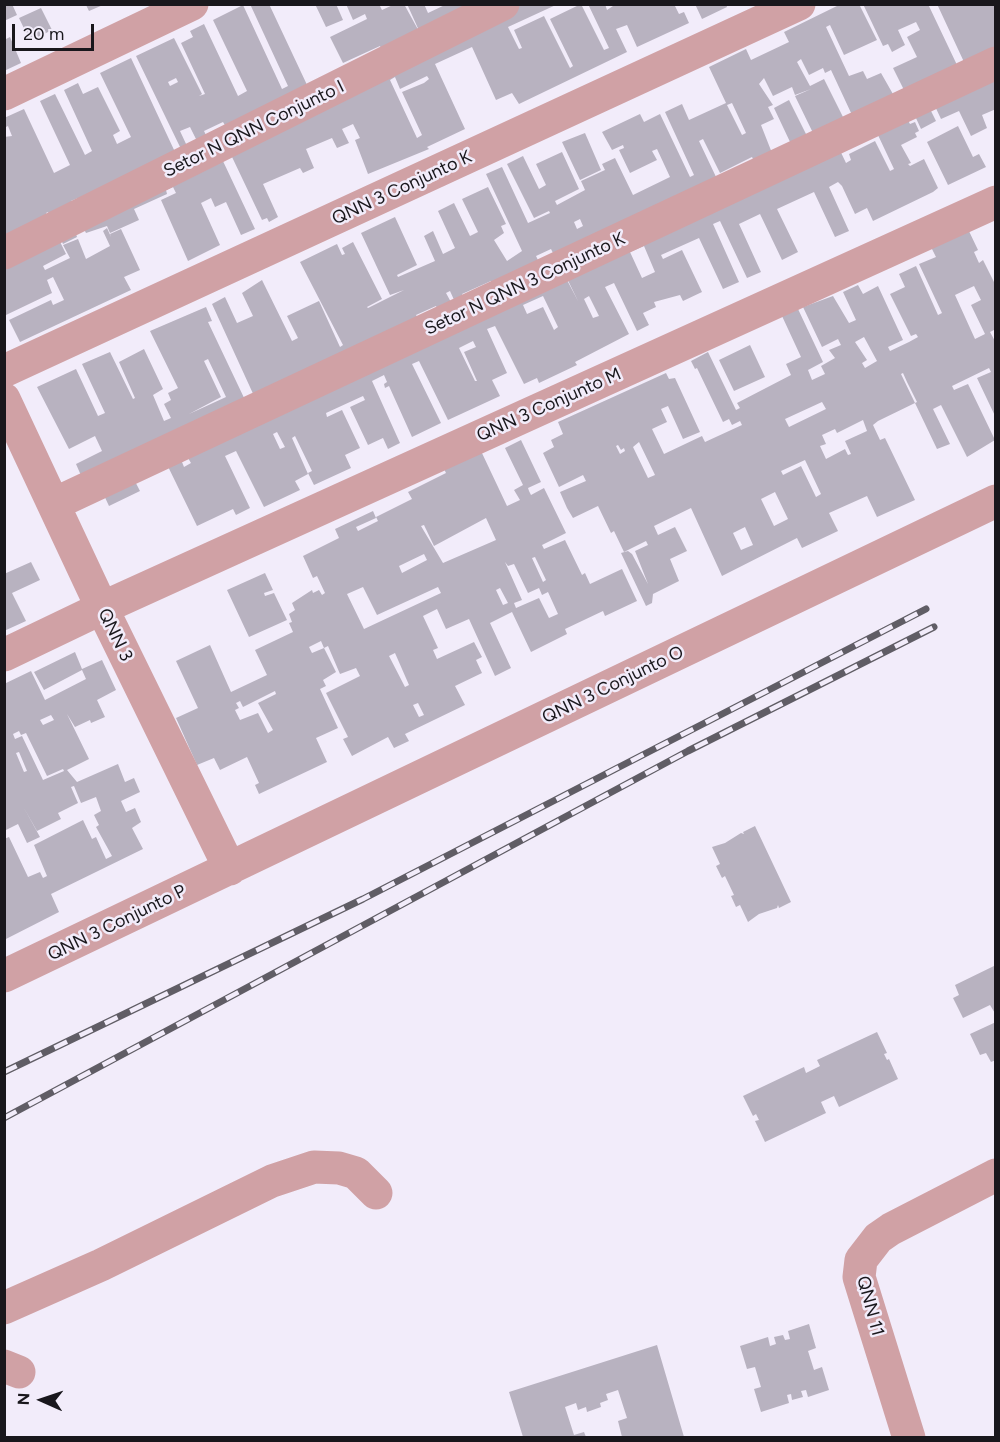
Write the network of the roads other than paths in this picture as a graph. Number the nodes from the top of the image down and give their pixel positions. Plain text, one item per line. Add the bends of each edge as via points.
1 (192, 4) edge
2 (503, 4) edge
3 (799, 4) edge
4 (996, 63) edge
5 (4, 94) edge
6 (996, 202) edge
7 (4, 253) edge
8 (4, 371) edge
9 (4, 399) edge
10 (996, 501) edge
11 (54, 504) junction
12 (102, 608) junction
13 (4, 655) edge
14 (230, 869) junction
15 (4, 976) edge
16 (996, 1175) edge
17 (376, 1193) dead end
18 (4, 1308) edge
19 (909, 1437) edge

1 - 5 street
2 - 7 street, Setor N QNN Conjunto I
3 - 8 street, QNN 3 Conjunto K
4 - 11 street, Setor N QNN 3 Conjunto K
6 - 12 street, QNN 3 Conjunto M
9 - 11 street, QNN 3
10 - 14 street, QNN 3 Conjunto O
11 - 12 street, QNN 3
12 - 13 street, QNN 3 Conjunto M
12 - 14 street, QNN 3
14 - 15 street, QNN 3 Conjunto P
16 - 19 street, QNN 11 via 891,1228 861,1260 859,1277
17 - 18 street via 356,1173 314,1167 272,1182

